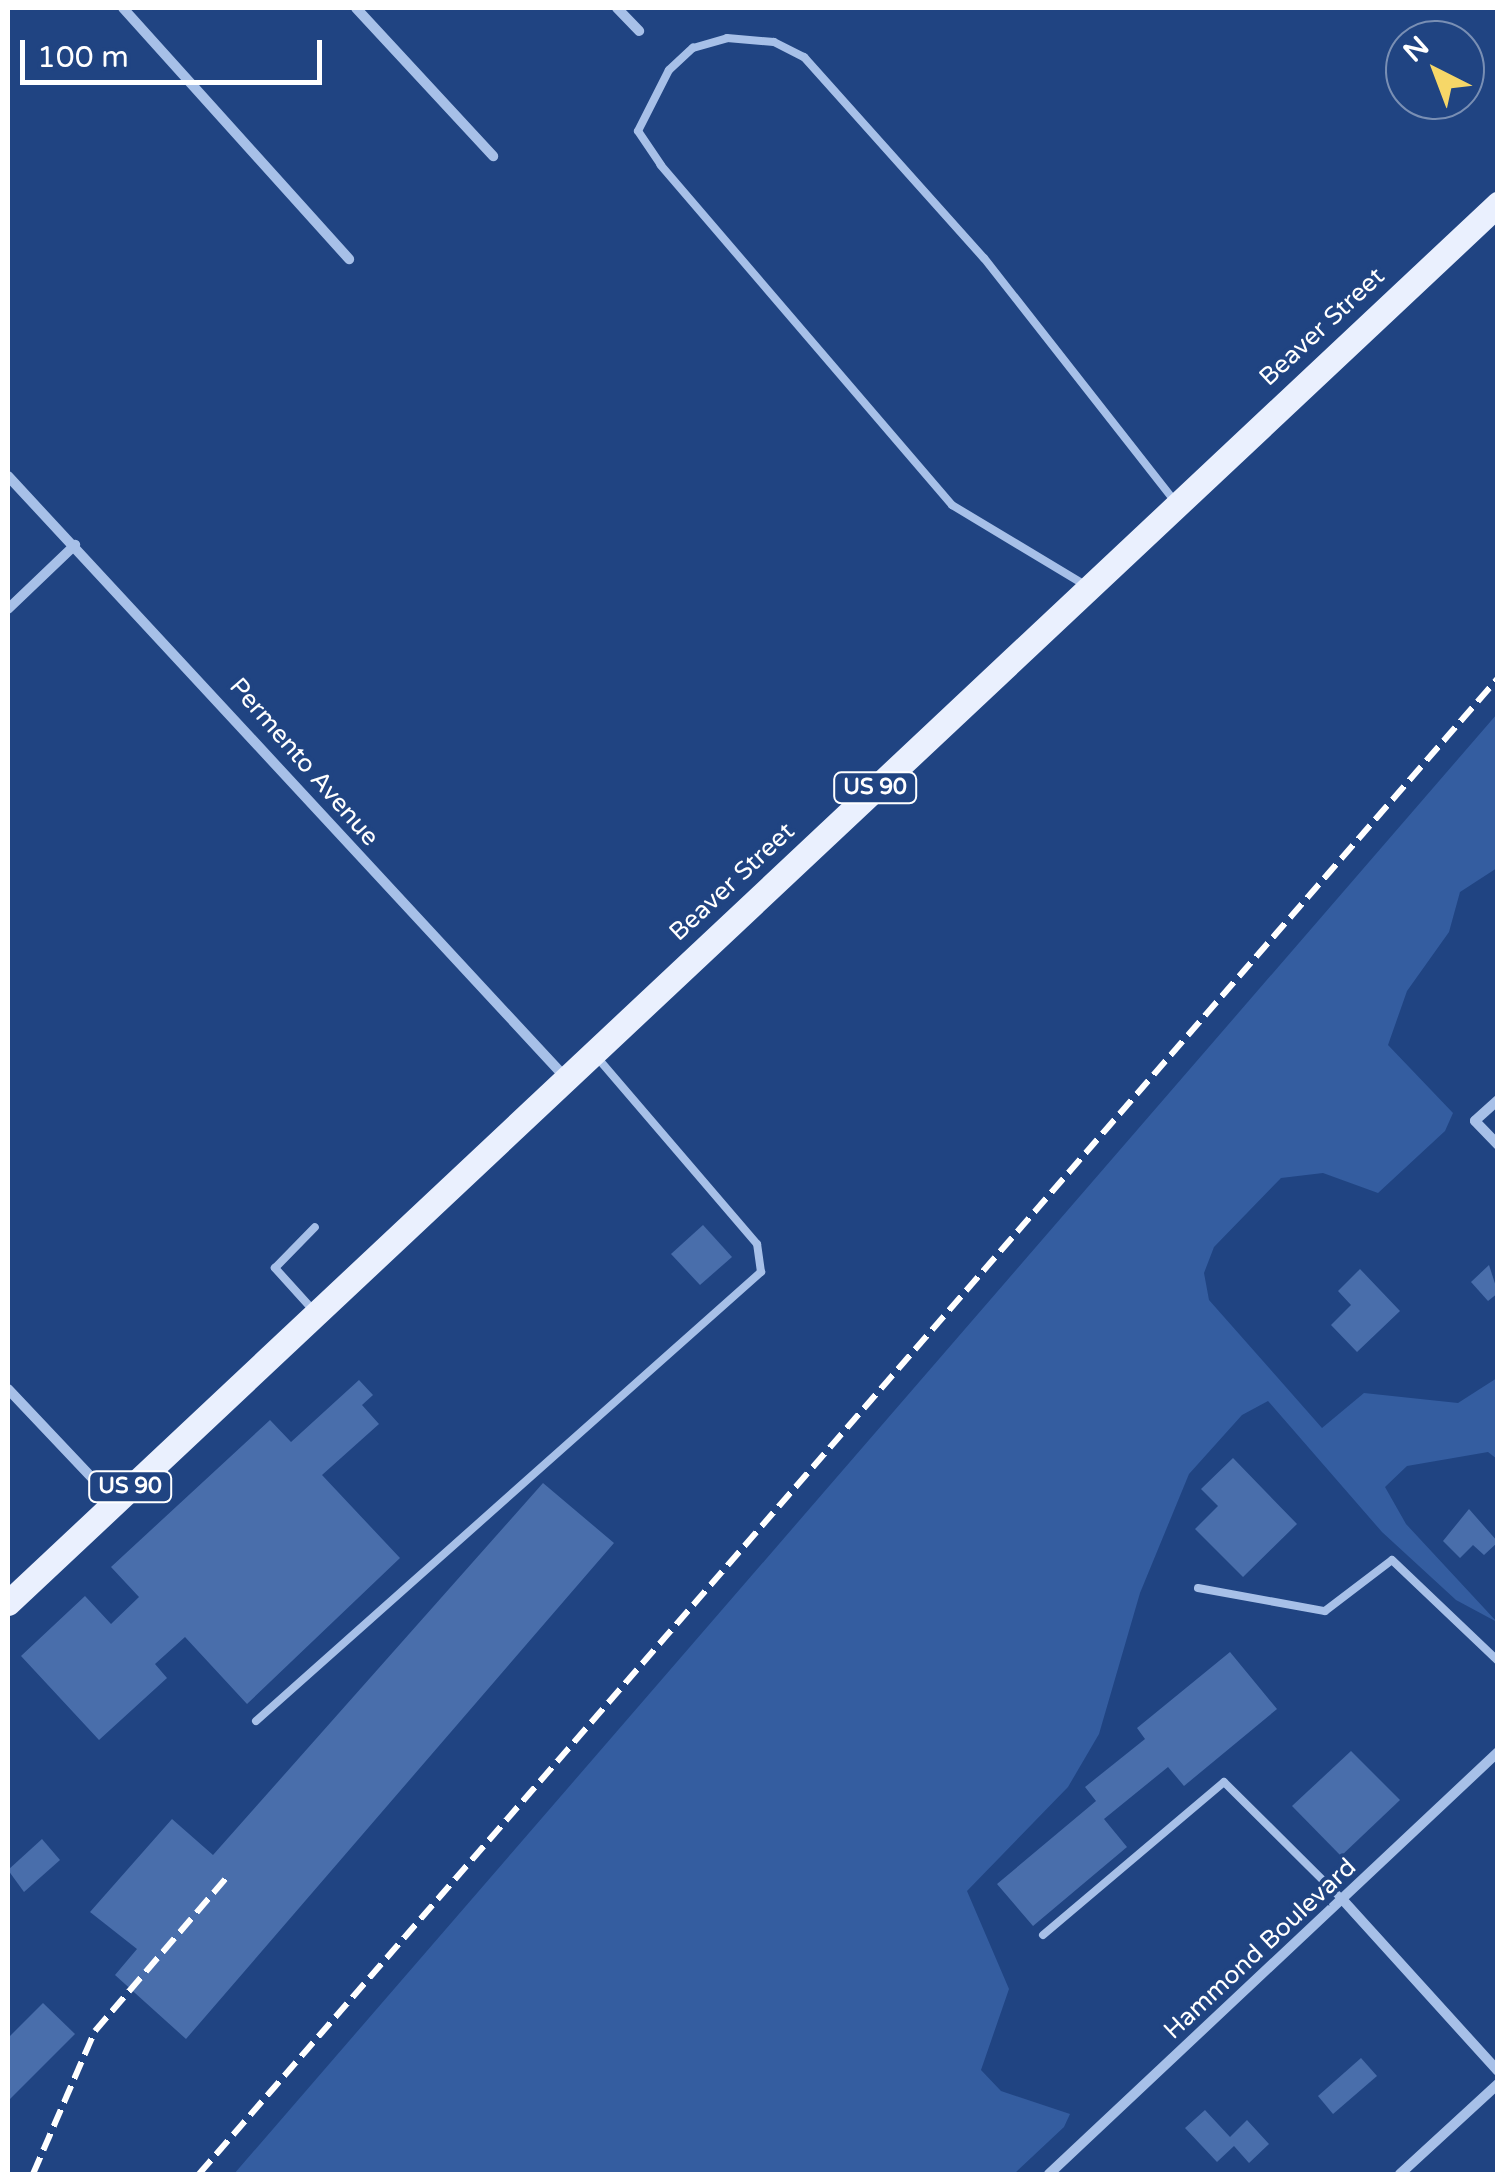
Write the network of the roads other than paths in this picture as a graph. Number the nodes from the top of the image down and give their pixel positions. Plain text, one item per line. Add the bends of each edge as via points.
1 (123, 8) edge
2 (356, 8) edge
3 (617, 8) edge
4 (638, 31) dead end
5 (492, 156) dead end
6 (1498, 204) edge
7 (349, 259) dead end
8 (8, 476) edge
9 (1178, 504) junction
10 (76, 545) junction
11 (1089, 588) junction
12 (8, 609) edge
13 (593, 1053) junction
14 (566, 1078) junction
15 (1498, 1100) edge
16 (1498, 1146) edge
17 (315, 1227) dead end
18 (316, 1313) junction
19 (8, 1389) edge
20 (115, 1502) junction
21 (1198, 1588) dead end
22 (8, 1603) edge
23 (1498, 1661) edge
24 (256, 1722) dead end
25 (1498, 1752) edge
26 (1342, 1900) junction
27 (1043, 1935) dead end
28 (1498, 2071) edge
29 (1498, 2084) edge
30 (1049, 2174) edge
31 (1400, 2174) edge

1 - 7 street
2 - 5 street
3 - 4 street
6 - 9 main road, Beaver Street / US 90
8 - 10 street, Permento Avenue
9 - 11 main road, Beaver Street / US 90
9 - 11 lane via 984,258 804,58 774,42 727,38 670,70 638,131 661,165 952,505
10 - 12 street
10 - 14 street, Permento Avenue
11 - 13 main road, Beaver Street / US 90
13 - 14 main road, Beaver Street / US 90
13 - 24 lane via 757,1244 761,1272
14 - 18 main road, Beaver Street / US 90
15 - 16 street via 1475,1121
17 - 18 lane via 274,1268
18 - 20 main road, Beaver Street / US 90
19 - 20 street
20 - 22 main road, Beaver Street / US 90
21 - 23 lane via 1325,1612 1392,1560
25 - 26 street, Hammond Boulevard
26 - 27 lane via 1224,1782
26 - 28 street
26 - 30 street, Hammond Boulevard
29 - 31 street

